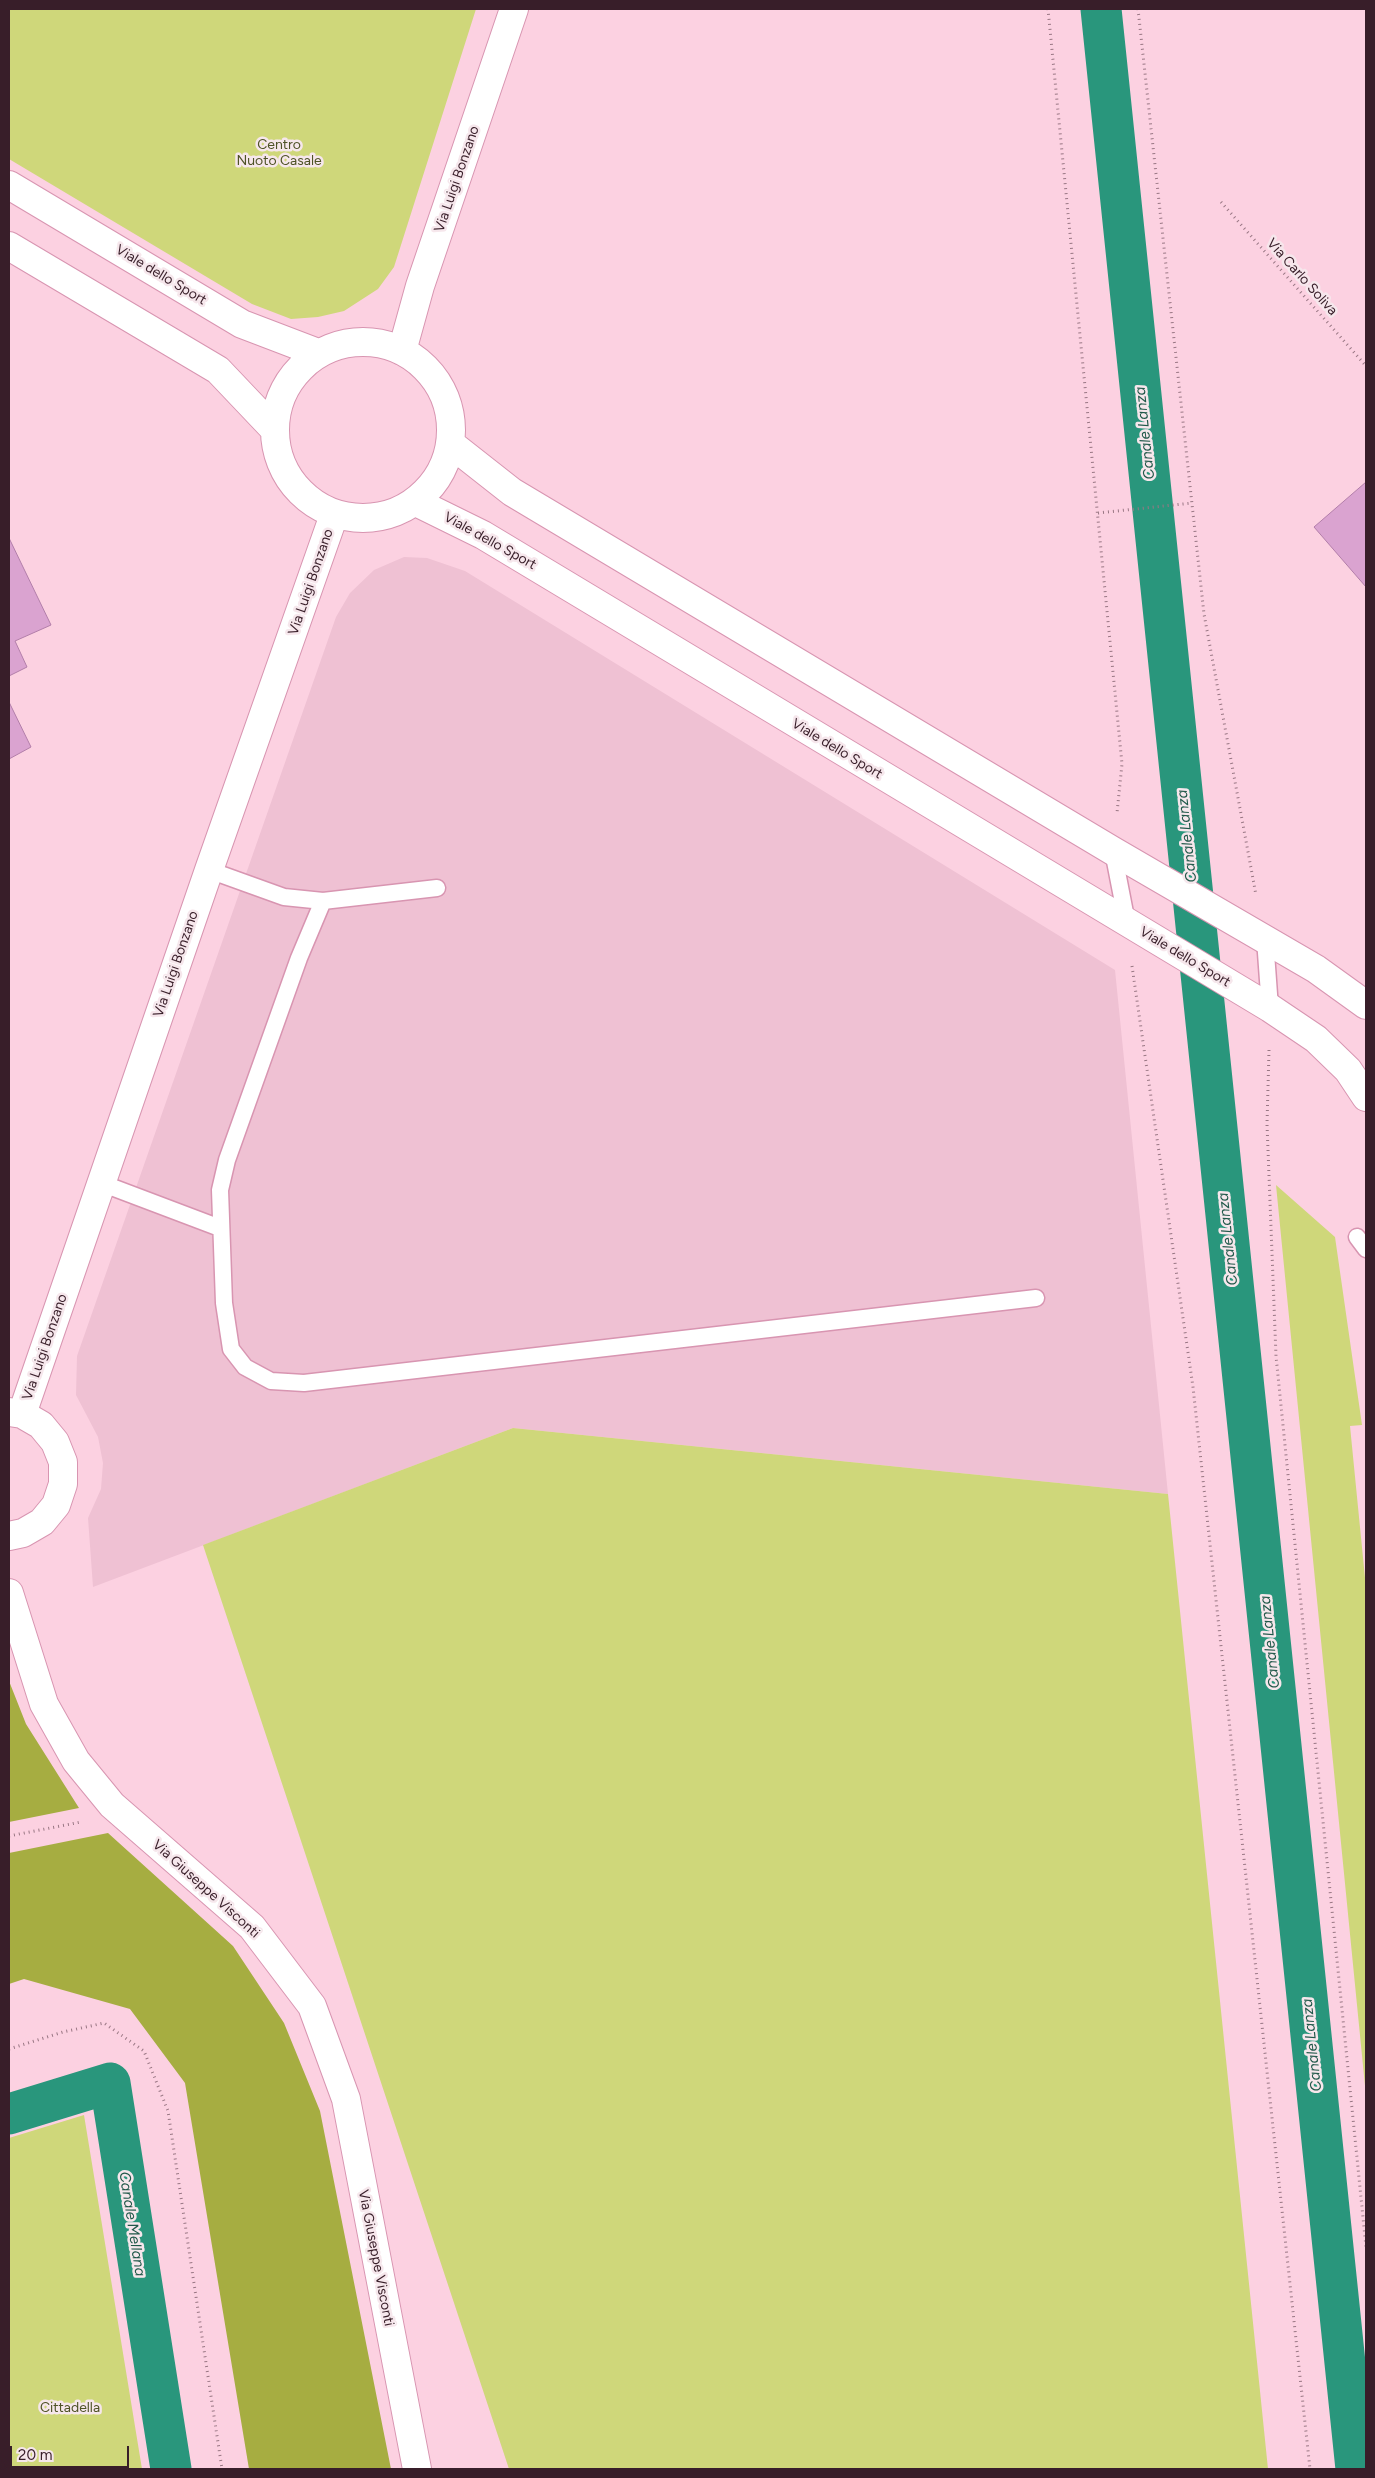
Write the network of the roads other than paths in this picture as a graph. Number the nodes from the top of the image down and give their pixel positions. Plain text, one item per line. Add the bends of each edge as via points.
1 (514, 9) edge
2 (9, 185) edge
3 (9, 246) edge
4 (402, 350) junction
5 (318, 353) junction
6 (274, 429) junction
7 (451, 444) junction
8 (416, 502) junction
9 (334, 514) junction
10 (1113, 851) junction
11 (209, 870) junction
12 (437, 888) dead end
13 (322, 901) junction
14 (1134, 928) junction
15 (1258, 936) junction
16 (1263, 1004) junction
17 (1366, 1005) edge
18 (1366, 1097) edge
19 (101, 1183) junction
20 (220, 1228) junction
21 (1036, 1298) dead end
22 (15, 1413) edge
23 (9, 1536) edge
24 (9, 1593) edge
25 (417, 2469) edge

1 - 4 street, Via Luigi Bonzano via 420,286
2 - 5 street, Viale dello Sport via 242,324
3 - 6 street via 218,370
4 - 5 street via 374,342 355,342
4 - 7 street via 425,366 442,389 451,416
5 - 6 street via 295,373 279,399
6 - 9 street via 278,456 290,482 310,502
7 - 8 street via 445,466 433,486
7 - 10 street via 512,492
8 - 9 street via 391,515 362,520
8 - 14 street, Viale dello Sport via 483,535
9 - 11 street, Via Luigi Bonzano
10 - 14 lane
10 - 15 street
11 - 13 lane via 284,897
11 - 19 street, Via Luigi Bonzano
12 - 13 lane
13 - 20 lane via 227,1160 220,1190
14 - 16 street, Viale dello Sport
15 - 16 lane
15 - 17 street via 1316,969
16 - 18 street, Viale dello Sport via 1316,1039 1348,1070
19 - 20 lane
19 - 22 street, Via Luigi Bonzano
20 - 21 lane via 224,1303 231,1349 245,1367 271,1381 304,1383
22 - 23 street via 41,1425 55,1442 62,1462 63,1484 56,1505 42,1522 23,1533
24 - 25 street, Via Giuseppe Visconti via 44,1704 76,1761 112,1805 252,1927 312,2006 346,2099

